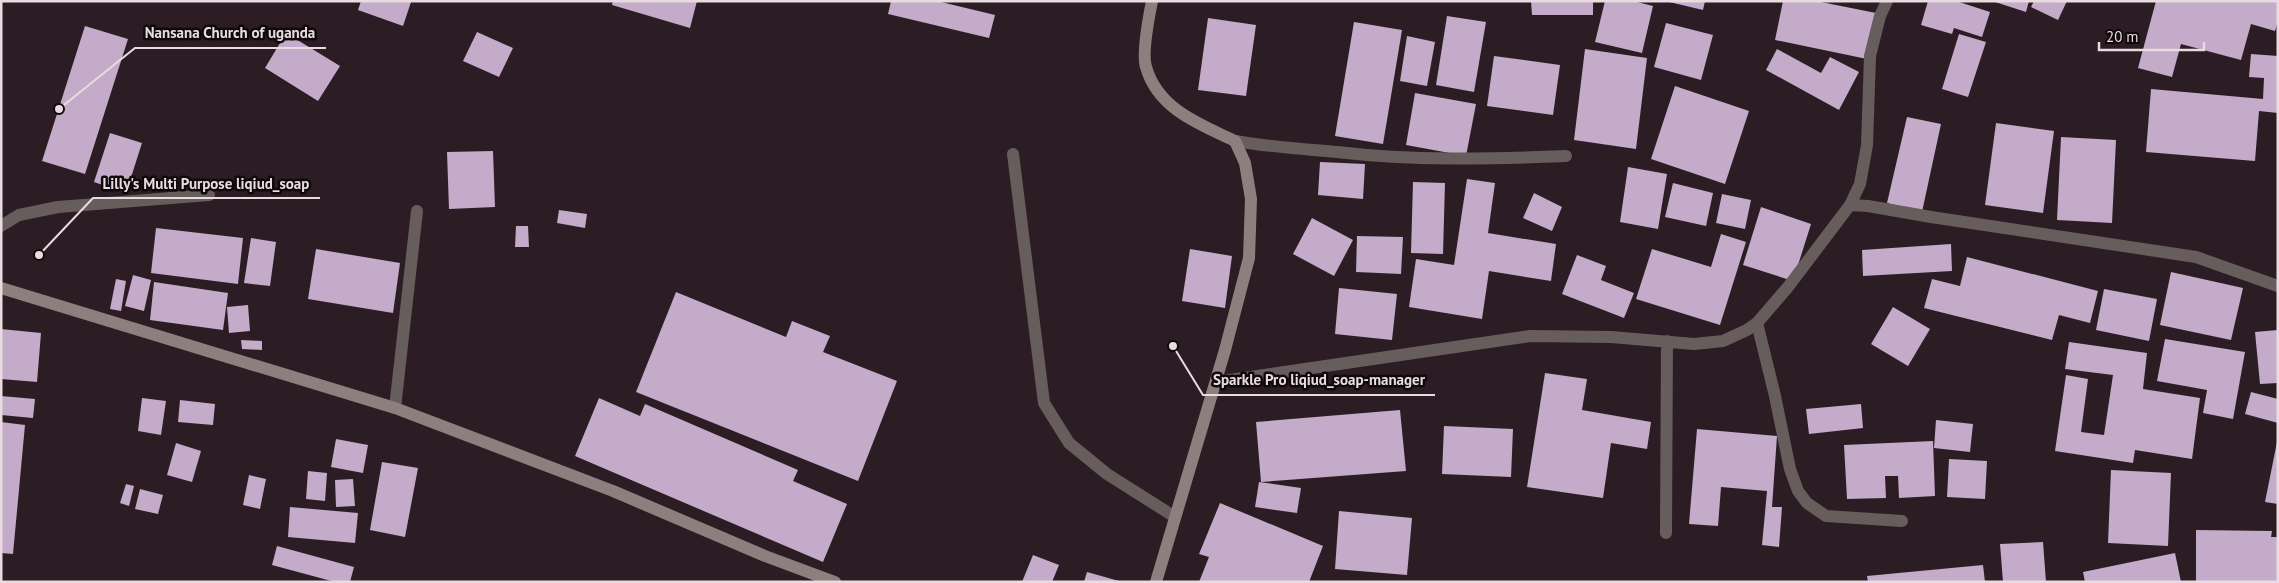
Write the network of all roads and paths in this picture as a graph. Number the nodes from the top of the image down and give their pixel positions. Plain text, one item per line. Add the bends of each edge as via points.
1 (1152, 1) edge
2 (1887, 1) edge
3 (1235, 140) junction
4 (1013, 154) dead end
5 (1566, 156) dead end
6 (209, 195) dead end
7 (1850, 205) junction
8 (416, 211) dead end
9 (1, 226) edge
10 (2278, 286) edge
11 (1, 288) edge
12 (1758, 323) junction
13 (1667, 341) junction
14 (1216, 382) junction
15 (394, 408) junction
16 (1175, 517) junction
17 (1902, 520) dead end
18 (1666, 533) dead end
19 (835, 582) edge
20 (1156, 582) edge

1 - 3 street via 1146,65 1158,93 1188,119
2 - 7 street via 1870,56 1867,145 1860,184
3 - 5 street via 1368,157
3 - 14 street via 1245,163 1251,199 1249,258
4 - 16 street via 1044,403 1069,444 1107,474
6 - 9 street via 58,207 19,215
7 - 10 street via 2196,257
7 - 12 street
8 - 15 street
11 - 15 street
12 - 13 street via 1723,341 1694,344
12 - 17 street via 1790,469 1798,491 1807,503 1826,516
13 - 14 street via 1581,335 1530,336
13 - 18 street
14 - 16 street
15 - 19 street via 613,491
16 - 20 street

